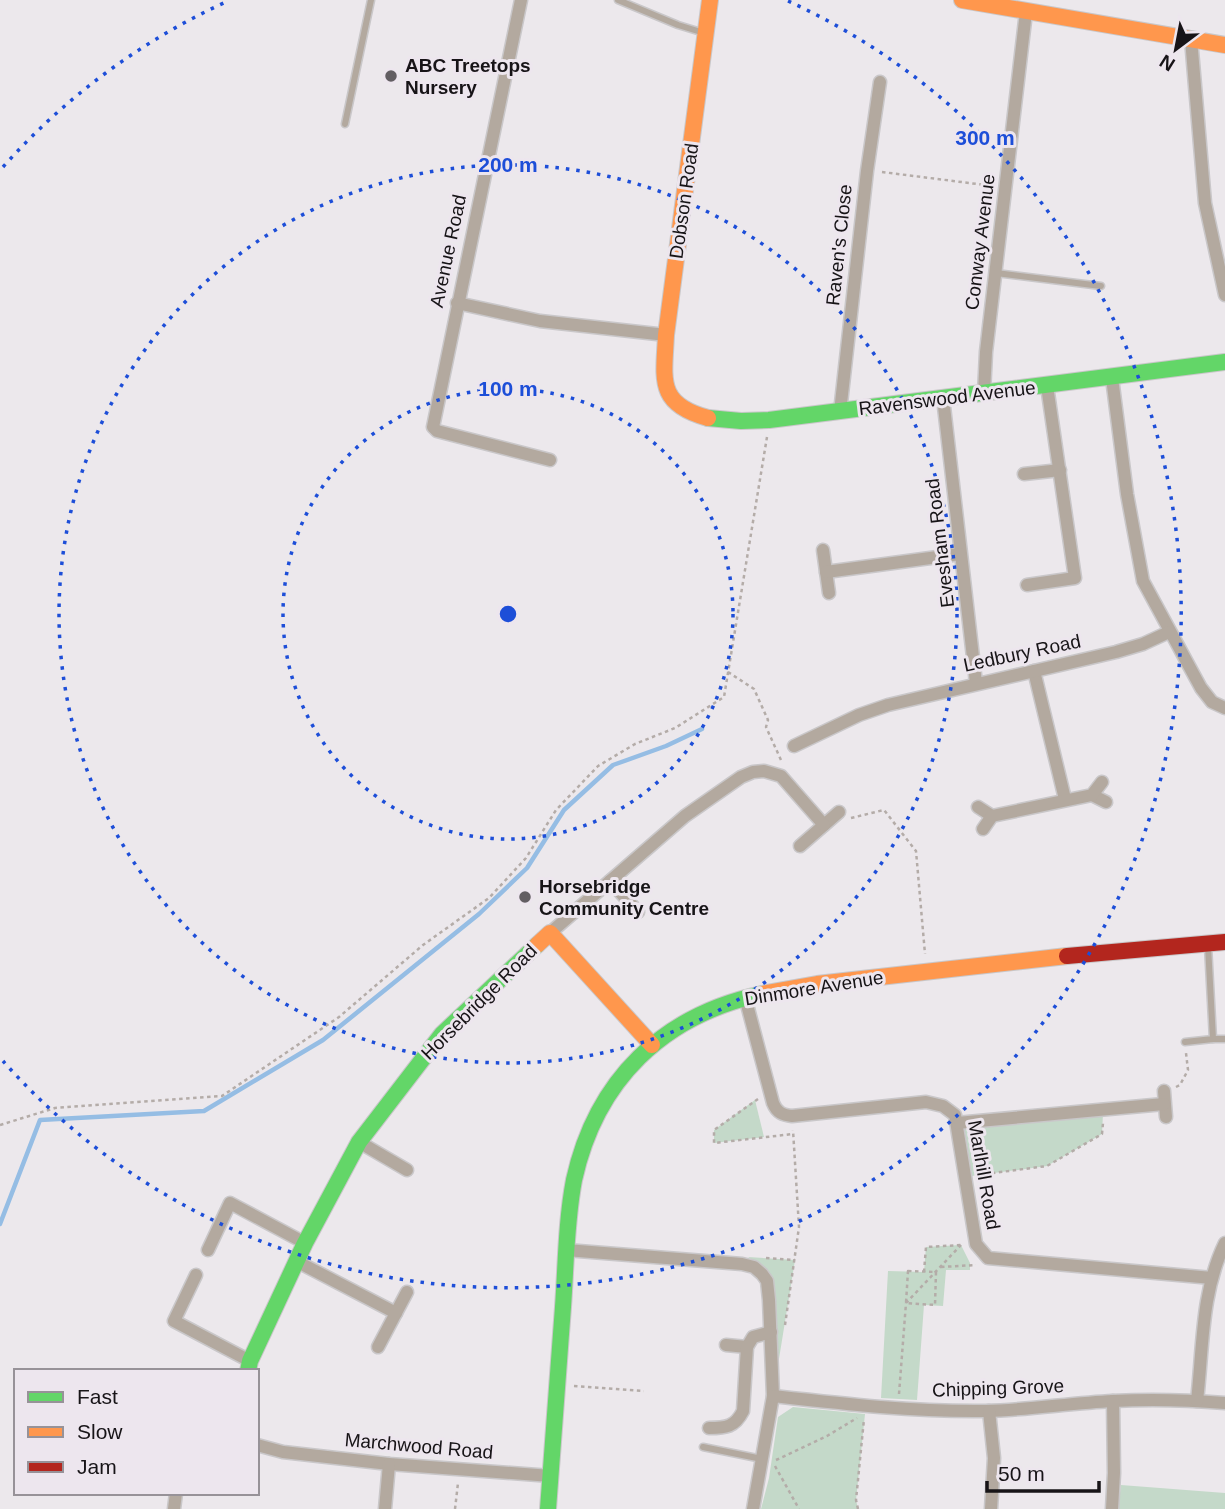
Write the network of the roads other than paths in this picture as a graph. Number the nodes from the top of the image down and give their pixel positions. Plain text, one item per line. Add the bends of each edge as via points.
1 (370, 0) edge
2 (521, 0) edge
3 (618, 0) edge
4 (710, 0) edge
5 (961, 0) edge
6 (1019, 7) edge
7 (707, 33) junction
8 (1191, 39) junction
9 (1225, 45) edge
10 (880, 82) dead end
11 (345, 124) dead end
12 (996, 273) junction
13 (1101, 286) dead end
14 (1225, 295) edge
15 (457, 303) junction
16 (666, 335) junction
17 (1225, 362) edge
18 (1112, 378) junction
19 (1047, 386) junction
20 (984, 393) junction
21 (943, 398) junction
22 (674, 401) joint
23 (840, 412) junction
24 (550, 460) dead end
25 (1060, 470) junction
26 (1024, 474) dead end
27 (823, 550) dead end
28 (960, 554) junction
29 (827, 572) junction
30 (1027, 585) dead end
31 (829, 593) dead end
32 (1169, 632) junction
33 (1034, 671) junction
34 (976, 683) junction
35 (1225, 708) edge
36 (794, 746) road end
37 (1102, 782) dead end
38 (1092, 795) junction
39 (1065, 799) junction
40 (1106, 802) dead end
41 (978, 807) dead end
42 (839, 812) road end
43 (992, 816) junction
44 (824, 825) junction
45 (984, 829) dead end
46 (800, 846) dead end
47 (610, 881) junction
48 (638, 912) dead end
49 (550, 933) junction
50 (1225, 942) edge
51 (1208, 944) junction
52 (745, 997) junction
53 (1213, 1039) junction
54 (1225, 1039) edge
55 (1185, 1042) road end
56 (652, 1045) junction
57 (1165, 1104) road end
58 (957, 1123) junction
59 (359, 1142) junction
60 (407, 1170) dead end
61 (305, 1242) junction
62 (1225, 1243) edge
63 (208, 1250) dead end
64 (566, 1250) junction
65 (296, 1261) junction
66 (196, 1275) dead end
67 (1212, 1278) junction
68 (407, 1292) dead end
69 (396, 1313) junction
70 (771, 1332) junction
71 (726, 1345) dead end
72 (747, 1347) junction
73 (378, 1348) dead end
74 (249, 1366) edge
75 (773, 1396) junction
76 (1113, 1401) junction
77 (1197, 1401) junction
78 (1225, 1403) edge
79 (989, 1411) junction
80 (709, 1428) dead end
81 (259, 1445) edge
82 (703, 1447) dead end
83 (762, 1459) junction
84 (389, 1464) junction
85 (551, 1476) junction
86 (385, 1509) edge
87 (548, 1509) edge
88 (752, 1509) edge
89 (991, 1509) edge
90 (1112, 1509) edge

1 - 11 lane
2 - 15 street, Avenue Road
3 - 7 lane
4 - 7 street, Dobson Road
5 - 6 street
6 - 8 street
6 - 12 street, Conway Avenue via 1007,188
7 - 16 street, Dobson Road
8 - 9 street
8 - 14 street via 1205,203
10 - 23 street, Raven's Close
12 - 13 lane
12 - 20 street, Conway Avenue
15 - 16 street via 540,321
15 - 24 street, Avenue Road via 433,427
16 - 22 street, Dobson Road via 664,384
17 - 18 street, Ravenswood Avenue
18 - 19 street, Ravenswood Avenue
18 - 32 street via 1143,581
19 - 20 street, Ravenswood Avenue
19 - 25 street
20 - 21 street, Ravenswood Avenue
21 - 23 street, Ravenswood Avenue
21 - 28 street, Evesham Road
22 - 23 street, Ravenswood Avenue via 691,414 735,422
25 - 26 street
25 - 30 street via 1075,578
27 - 29 street
28 - 29 street
28 - 34 street, Evesham Road
29 - 31 street
32 - 33 street, Ledbury Road via 1116,652
32 - 35 street via 1201,688 1212,702
33 - 34 street, Ledbury Road
33 - 39 street
34 - 36 street, Ledbury Road via 878,708
37 - 38 street
38 - 39 street
38 - 40 street
39 - 43 street
41 - 43 street
42 - 44 street
43 - 45 street
44 - 46 street
44 - 47 street, Horsebridge Road via 782,776 764,771 741,777 705,800
47 - 48 street
47 - 49 street, Horsebridge Road
49 - 56 street, Horsebridge Road
49 - 59 street, Horsebridge Road via 442,1034
50 - 51 street, Dinmore Avenue
51 - 52 street, Dinmore Avenue via 926,971
51 - 53 lane
52 - 56 street, Dinmore Avenue via 688,1019
52 - 58 street, Marlhill Road via 776,1110 792,1116 926,1102 949,1110
53 - 54 lane
53 - 55 lane
56 - 64 street, Dinmore Avenue via 610,1089 586,1138 574,1174
57 - 58 street
58 - 67 street, Marlhill Road via 976,1244 988,1258
59 - 60 street
59 - 61 street, Horsebridge Road
61 - 63 street via 230,1203
61 - 65 street, Horsebridge Road
62 - 67 street
64 - 70 street via 754,1267 767,1282
64 - 85 street, Dinmore Avenue
65 - 69 street
65 - 74 street, Horsebridge Road
66 - 74 street via 174,1321
67 - 77 street
68 - 69 street
69 - 73 street
70 - 72 street via 753,1337
70 - 75 street
71 - 72 street
72 - 80 street via 743,1411 732,1426
75 - 79 street, Chipping Grove
75 - 83 street
76 - 77 street, Chipping Grove
76 - 79 street, Chipping Grove
76 - 90 street
77 - 78 street, Chipping Grove
79 - 89 street via 994,1458
81 - 84 street, Marchwood Road via 283,1452
82 - 83 lane
83 - 88 street
84 - 85 street, Marchwood Road
84 - 86 street
85 - 87 street, Dinmore Avenue

